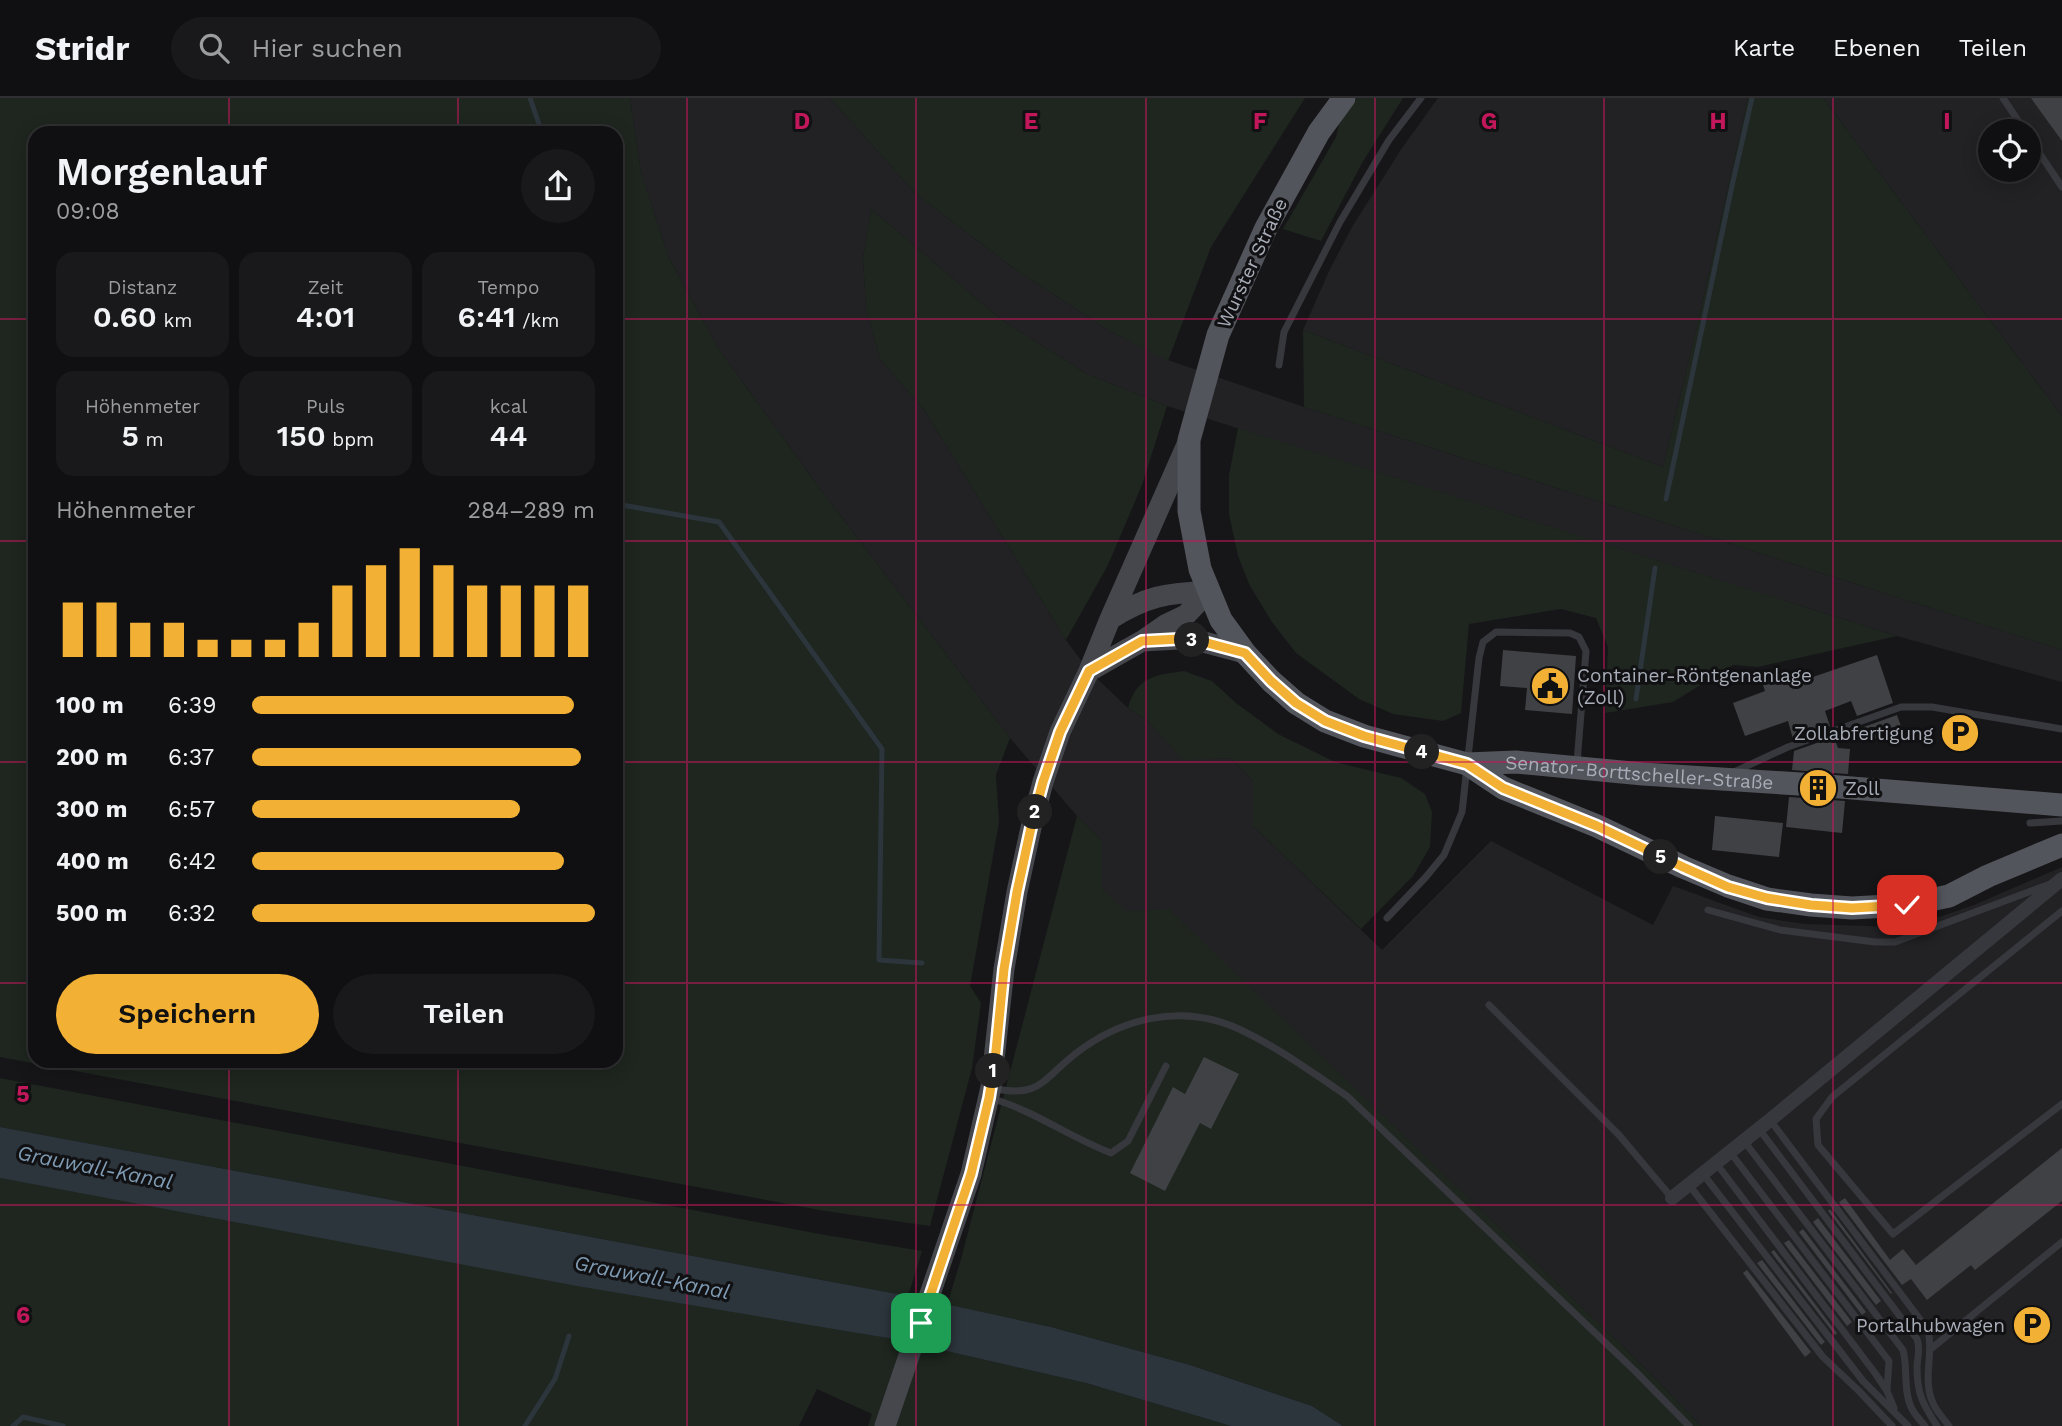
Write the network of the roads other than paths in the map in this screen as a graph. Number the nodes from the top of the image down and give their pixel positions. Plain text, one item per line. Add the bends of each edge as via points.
1 (1344, 98) edge
2 (1421, 98) edge
3 (2003, 98) edge
4 (2017, 119) edge
5 (2041, 156) edge
6 (2062, 187) edge
7 (1279, 365) dead end
8 (1189, 440) junction
9 (1208, 592) junction
10 (1110, 619) junction
11 (1142, 641) junction
12 (1245, 653) junction
13 (1089, 671) junction
14 (2062, 729) edge
15 (1467, 764) junction
16 (1576, 769) junction
17 (1716, 780) junction
18 (2062, 805) edge
19 (2062, 821) edge
20 (2030, 823) dead end
21 (2062, 845) edge
22 (2061, 879) edge
23 (1708, 910) dead end
24 (2062, 911) edge
25 (1387, 918) dead end
26 (1489, 1005) dead end
27 (1166, 1066) dead end
28 (990, 1093) junction
29 (2062, 1104) edge
30 (1765, 1125) junction
31 (1744, 1141) junction
32 (1730, 1152) junction
33 (1716, 1163) junction
34 (1703, 1174) junction
35 (1689, 1185) junction
36 (1672, 1198) joint
37 (2062, 1242) edge
38 (1932, 1348) junction
39 (1887, 1391) junction
40 (1896, 1412) junction
41 (885, 1426) edge
42 (1689, 1426) edge
43 (1892, 1426) edge
44 (1908, 1426) edge
45 (1924, 1426) edge
46 (1937, 1426) edge
47 (1949, 1426) edge

1 - 8 main road, Wurster Straße via 1319,132 1261,240 1218,335
2 - 7 lane via 1389,140 1340,222 1284,332
3 - 4 lane
5 - 6 lane
8 - 9 main road, Wurster Straße via 1189,511
8 - 10 main road, Wurster Straße
9 - 10 main road via 1156,597
9 - 11 main road via 1186,615
9 - 12 main road, Senator-Borttscheller-Straße
10 - 13 main road, Wurster Straße
11 - 12 main road via 1200,641
11 - 13 main road
12 - 15 main road, Senator-Borttscheller-Straße via 1296,703 1325,721
13 - 28 main road, Wurster Straße via 1060,732 1032,823 1004,969
14 - 17 lane via 1932,708 1901,708 1788,747
15 - 16 main road, Senator-Borttscheller-Straße via 1516,762
15 - 16 lane via 1483,642 1496,632 1570,633 1579,637 1586,651
15 - 21 main road, Senator-Borttscheller-Straße via 1503,788 1728,887 1811,905 1907,905 1949,896
15 - 25 lane via 1462,812 1444,855
16 - 17 main road, Senator-Borttscheller-Straße
17 - 18 main road, Senator-Borttscheller-Straße
19 - 20 lane
22 - 23 lane via 1895,942 1780,930
22 - 30 street
24 - 29 lane via 1832,1097 1816,1119 1818,1145 1893,1234
26 - 36 lane via 1619,1135
27 - 28 lane via 1128,1141 1111,1153
28 - 41 main road, Wurster Straße via 971,1174
28 - 42 lane via 1031,1090 1099,1036 1133,1021 1163,1015 1231,1026 1347,1096
30 - 31 street
30 - 38 lane via 1928,1329
30 - 46 lane via 1917,1339 1918,1388
31 - 32 street
31 - 45 lane via 1903,1350 1911,1407
32 - 33 street
32 - 39 lane via 1889,1362
33 - 34 street
33 - 39 lane
34 - 35 street
34 - 40 lane via 1863,1381
35 - 36 street
35 - 43 lane via 1823,1357
37 - 38 lane
38 - 47 lane via 1928,1384 1933,1402
39 - 40 lane
40 - 44 lane

